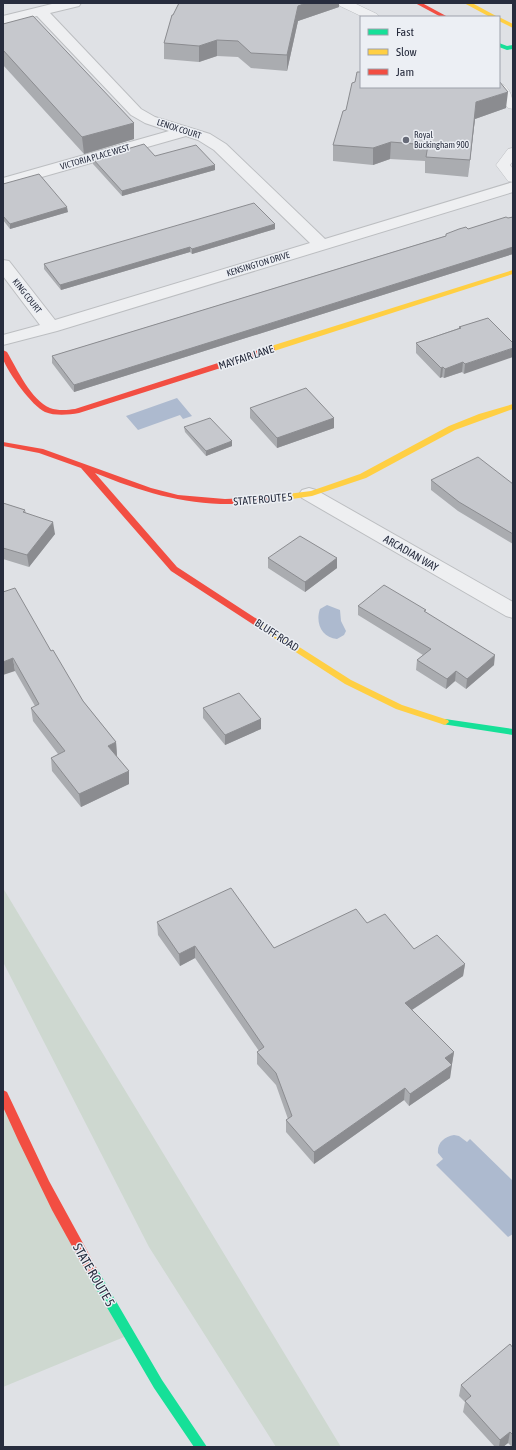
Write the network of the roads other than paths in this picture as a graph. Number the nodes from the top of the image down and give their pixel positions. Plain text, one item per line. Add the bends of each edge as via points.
1 (74, 3) edge
2 (344, 3) edge
3 (418, 3) edge
4 (467, 3) edge
5 (40, 11) junction
6 (371, 16) edge
7 (443, 16) edge
8 (493, 16) edge
9 (3, 20) edge
10 (500, 20) edge
11 (513, 26) edge
12 (500, 45) edge
13 (513, 46) edge
14 (499, 88) edge
15 (513, 105) edge
16 (187, 131) junction
17 (513, 152) edge
18 (513, 178) edge
19 (3, 183) edge
20 (513, 187) edge
21 (322, 245) junction
22 (3, 265) edge
23 (513, 272) edge
24 (51, 327) junction
25 (3, 340) edge
26 (3, 352) edge
27 (513, 406) edge
28 (3, 444) edge
29 (84, 466) junction
30 (309, 494) junction
31 (513, 611) edge
32 (513, 732) edge
33 (3, 1095) edge
34 (201, 1447) edge

1 - 5 street
2 - 6 lane
3 - 7 street
4 - 8 street
5 - 9 street
5 - 16 street, LENOX COURT via 136,112 150,120
10 - 11 street
12 - 13 street via 507,48
14 - 15 lane
16 - 19 street, VICTORIA PLACE WEST
16 - 21 street, LENOX COURT via 204,137 220,147
17 - 18 lane via 503,165
20 - 21 street, KENSINGTON DRIVE
21 - 24 street, KENSINGTON DRIVE
22 - 24 street, KING COURT
23 - 26 street, MAYFAIR LANE via 76,411 60,412 45,408 36,401
24 - 25 street, KENSINGTON DRIVE
27 - 30 street, STATE ROUTE 5 via 462,422 364,476
28 - 29 street, STATE ROUTE 5
29 - 30 street, STATE ROUTE 5 via 151,491 192,499 231,502 271,500
29 - 32 street, BLUFF ROAD via 174,569 348,682 398,707 441,721
30 - 31 street, ARCADIAN WAY
33 - 34 street, STATE ROUTE 5 via 69,1232 158,1384

